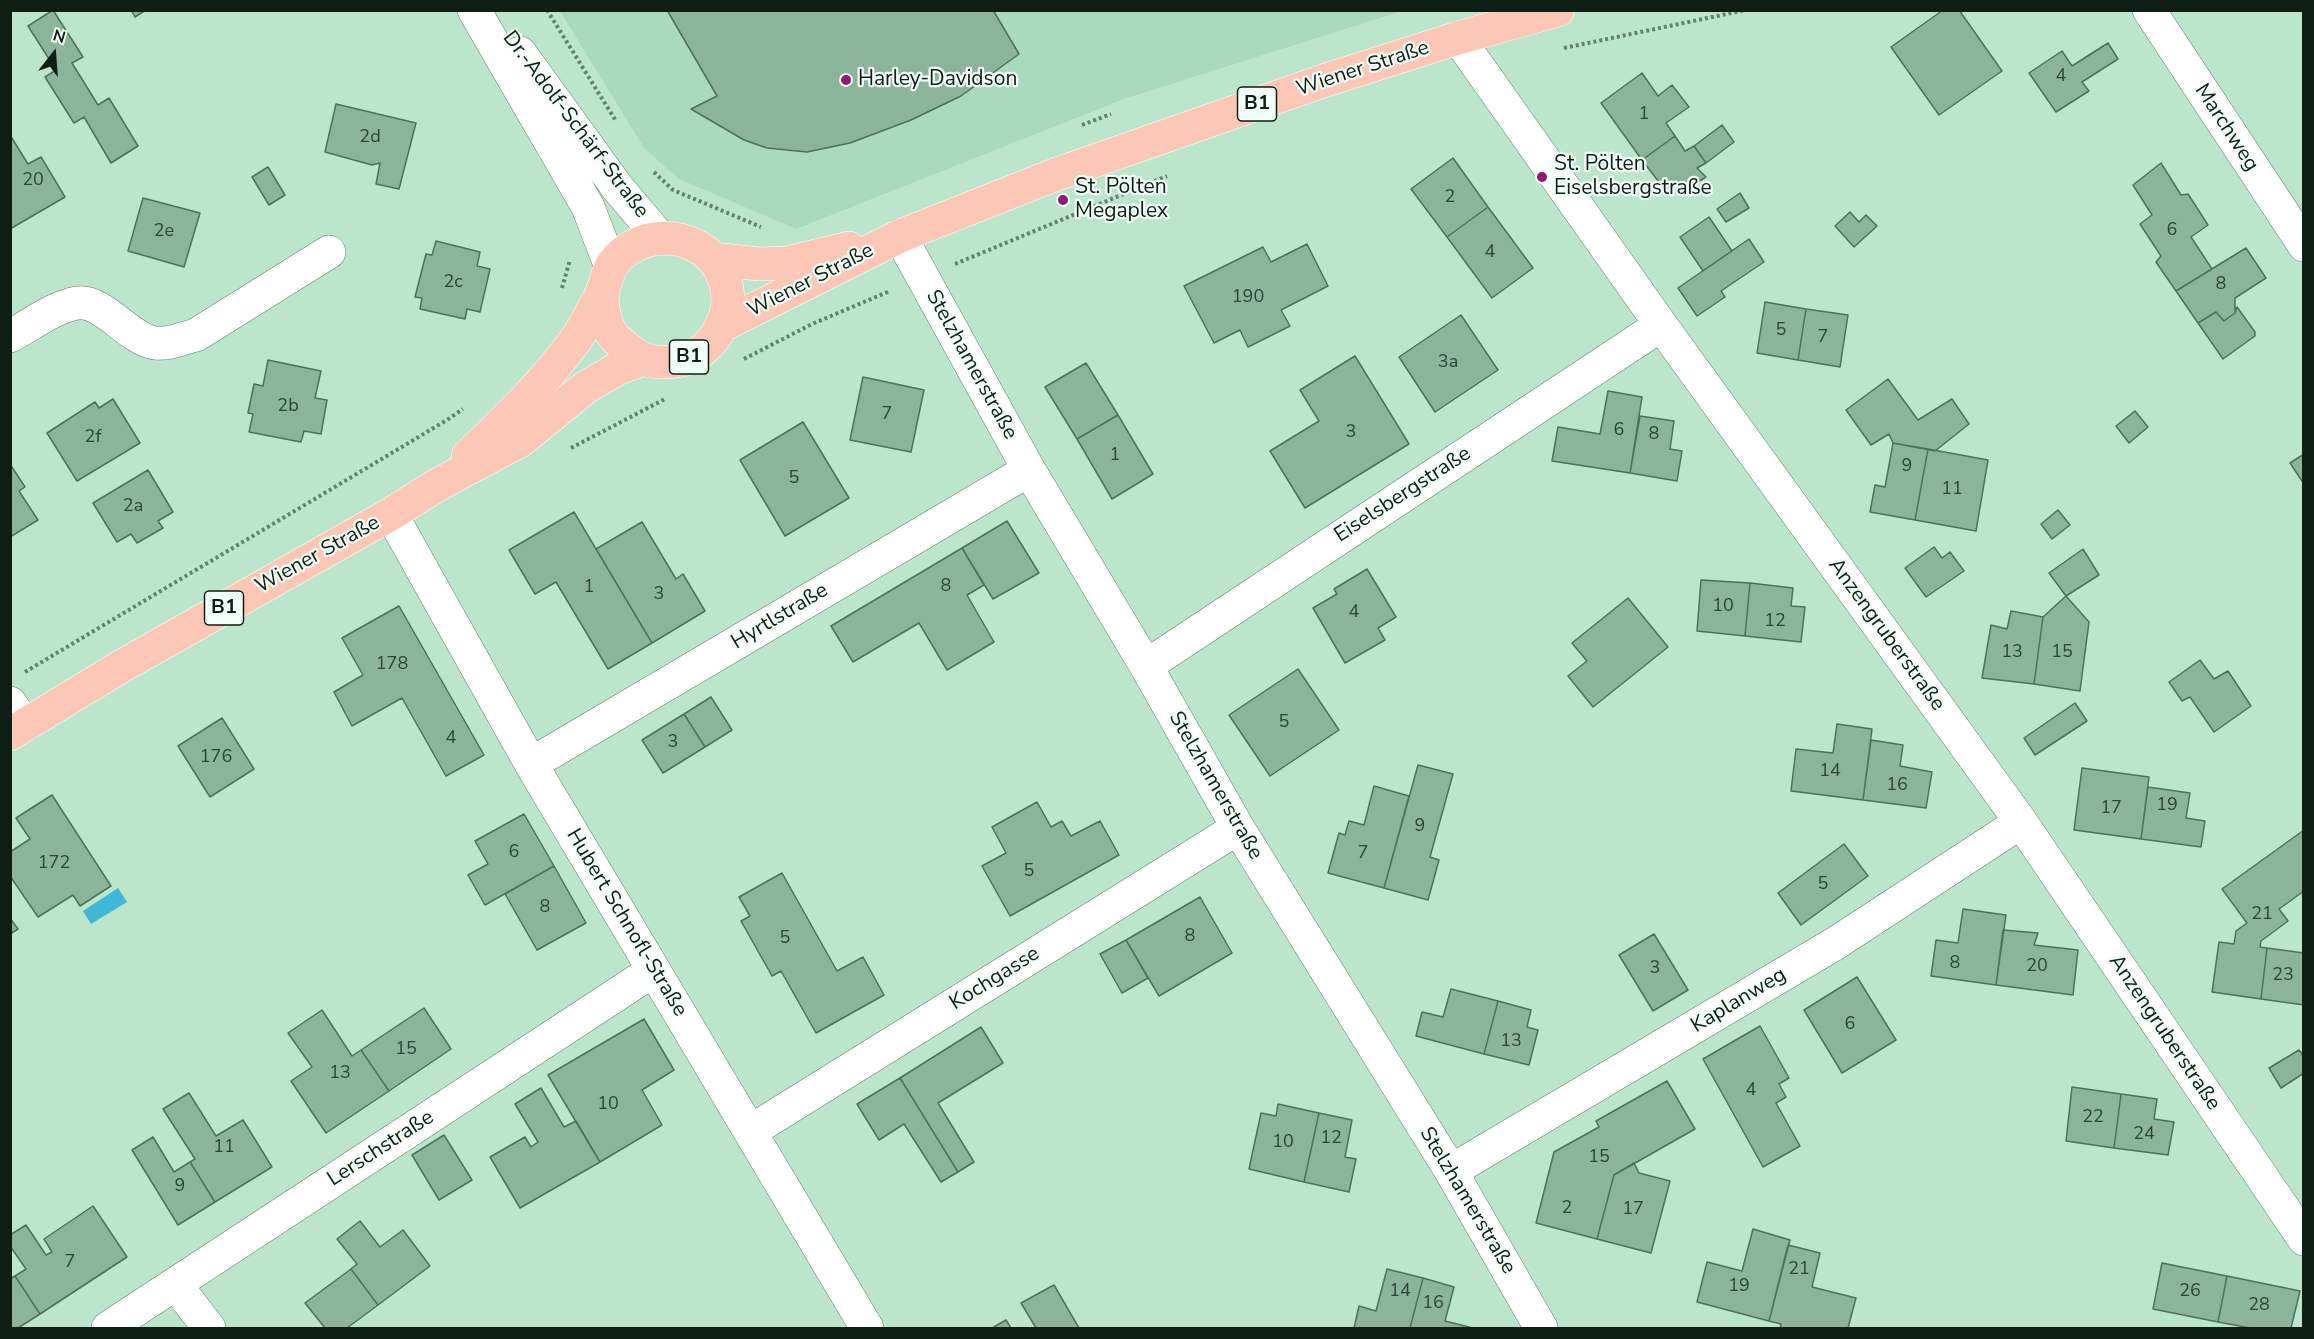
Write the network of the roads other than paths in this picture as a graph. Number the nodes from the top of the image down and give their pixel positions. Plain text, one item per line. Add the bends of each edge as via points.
1 (474, 10) edge
2 (490, 10) edge
3 (1558, 10) edge
4 (2149, 10) edge
5 (1458, 38) junction
6 (900, 236) junction
7 (660, 238) junction
8 (2304, 245) edge
9 (329, 252) dead end
10 (713, 259) junction
11 (792, 276) junction
12 (606, 280) junction
13 (723, 325) junction
14 (1661, 325) junction
15 (10, 336) edge
16 (643, 359) junction
17 (1029, 470) junction
18 (439, 484) junction
19 (391, 514) junction
20 (1146, 666) junction
21 (17, 709) edge
22 (531, 764) junction
23 (2021, 822) junction
24 (1238, 828) junction
25 (654, 970) junction
26 (751, 1131) junction
27 (1450, 1171) junction
28 (2304, 1239) edge
29 (176, 1285) junction
30 (108, 1329) edge
31 (209, 1329) edge
32 (867, 1329) edge
33 (1541, 1329) edge

1 - 12 street, Dr.-Adolf-Schärf-Straße via 588,207
2 - 7 street, Dr.-Adolf-Schärf-Straße via 617,188
3 - 5 main road, Wiener Straße / B1
4 - 8 street, Marchweg
5 - 6 main road, Wiener Straße / B1 via 1099,158
5 - 14 street, Anzengruberstraße
6 - 11 main road, Wiener Straße / B1
6 - 17 street, Stelzhamerstraße
7 - 10 main road, B1 via 678,238 698,246
7 - 12 main road, B1 via 640,242 623,252
9 - 15 street via 196,335 154,343 87,303 76,303
10 - 11 main road, Wiener Straße / B1 via 759,264
10 - 13 main road, B1 via 726,281
11 - 13 main road, Wiener Straße / B1
12 - 16 main road, B1 via 603,316 609,332
12 - 18 main road, B1 via 575,341 504,422
13 - 16 main road, B1 via 710,344 686,360 665,363
14 - 20 street, Eiselsbergstraße
14 - 23 street, Anzengruberstraße
16 - 18 main road, B1 via 586,387 520,441
17 - 20 street, Stelzhamerstraße
17 - 22 street, Hyrtlstraße
18 - 19 main road, Wiener Straße / B1
19 - 21 main road, Wiener Straße / B1 via 122,666
19 - 22 street, Hubert Schnofl-Straße
20 - 24 street, Stelzhamerstraße
22 - 25 street, Hubert Schnofl-Straße
23 - 27 street, Kaplanweg via 1836,944
23 - 28 street, Anzengruberstraße
24 - 26 street, Kochgasse
24 - 27 street, Stelzhamerstraße
25 - 26 street, Hubert Schnofl-Straße
25 - 29 street, Lerschstraße
26 - 32 street, Hubert Schnofl-Straße
27 - 33 street, Stelzhamerstraße
29 - 30 street, Lerschstraße
29 - 31 street

